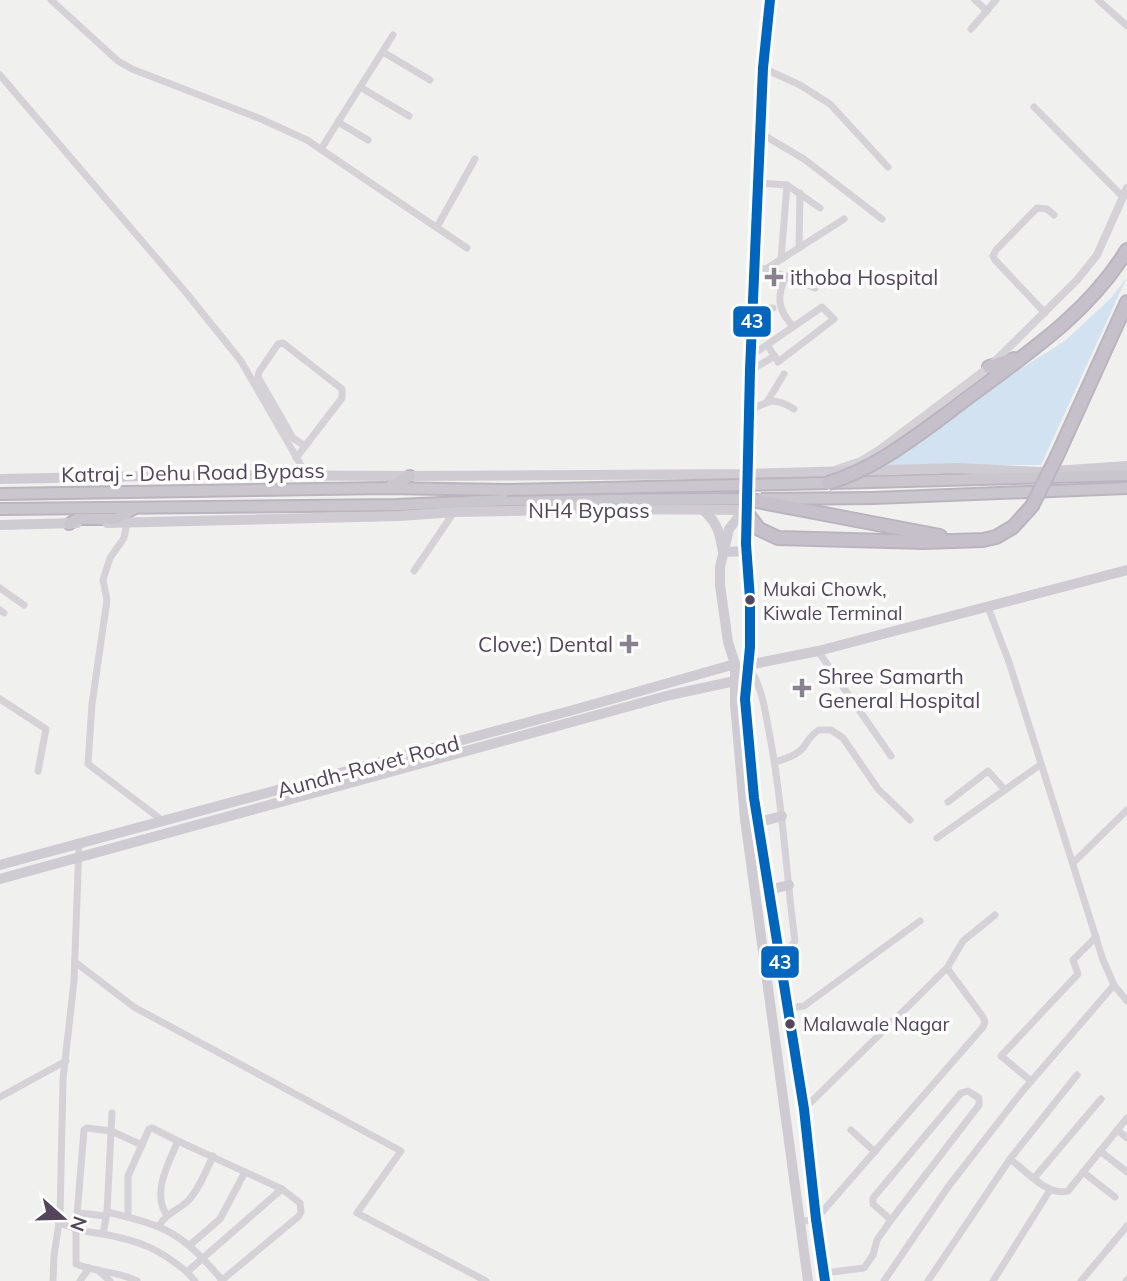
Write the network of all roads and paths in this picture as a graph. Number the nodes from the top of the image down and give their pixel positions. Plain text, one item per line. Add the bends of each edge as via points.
1 (51, 0) edge
2 (770, 0) edge
3 (975, 0) edge
4 (996, 0) edge
5 (1098, 0) edge
6 (987, 11) junction
7 (1127, 26) edge
8 (971, 29) dead end
9 (393, 35) dead end
10 (383, 52) junction
11 (763, 68) junction
12 (0, 75) edge
13 (430, 80) dead end
14 (360, 87) junction
15 (1034, 107) dead end
16 (409, 116) dead end
17 (338, 122) junction
18 (760, 133) junction
19 (368, 140) dead end
20 (321, 149) junction
21 (475, 159) dead end
22 (888, 167) dead end
23 (758, 183) junction
24 (787, 185) junction
25 (1125, 192) edge
26 (800, 193) junction
27 (820, 208) dead end
28 (1054, 215) dead end
29 (844, 219) dead end
30 (882, 219) dead end
31 (437, 227) junction
32 (467, 248) dead end
33 (799, 248) junction
34 (1127, 250) edge
35 (781, 259) junction
36 (755, 268) junction
37 (766, 269) junction
38 (786, 276) junction
39 (815, 288) dead end
40 (1127, 302) edge
41 (753, 308) junction
42 (773, 308) dead end
43 (1045, 313) junction
44 (791, 324) dead end
45 (768, 346) junction
46 (751, 355) junction
47 (775, 356) junction
48 (1024, 356) junction
49 (989, 367) junction
50 (750, 370) junction
51 (784, 374) dead end
52 (767, 402) junction
53 (794, 409) dead end
54 (751, 410) junction
55 (305, 446) junction
56 (296, 458) junction
57 (1127, 466) edge
58 (306, 474) junction
59 (748, 474) junction
60 (1042, 475) junction
61 (1127, 475) edge
62 (410, 476) junction
63 (829, 477) junction
64 (0, 479) edge
65 (386, 488) junction
66 (1127, 488) edge
67 (0, 494) edge
68 (508, 495) junction
69 (137, 507) junction
70 (747, 507) junction
71 (0, 509) edge
72 (427, 510) junction
73 (704, 511) junction
74 (455, 512) junction
75 (127, 522) junction
76 (69, 524) junction
77 (0, 525) edge
78 (968, 540) junction
79 (747, 551) junction
80 (723, 552) junction
81 (1127, 570) edge
82 (414, 571) dead end
83 (0, 588) edge
84 (24, 605) dead end
85 (988, 607) junction
86 (818, 651) junction
87 (735, 664) junction
88 (748, 665) junction
89 (735, 681) junction
90 (0, 699) edge
91 (891, 757) dead end
92 (775, 762) junction
93 (1041, 765) junction
94 (38, 771) dead end
95 (1005, 790) junction
96 (948, 802) dead end
97 (1127, 810) edge
98 (782, 816) junction
99 (910, 820) dead end
100 (163, 821) junction
101 (759, 822) junction
102 (937, 838) dead end
103 (79, 844) junction
104 (80, 858) junction
105 (1073, 863) junction
106 (0, 865) edge
107 (0, 879) edge
108 (789, 885) junction
109 (768, 890) junction
110 (995, 915) dead end
111 (920, 921) dead end
112 (1097, 937) junction
113 (75, 962) junction
114 (780, 962) junction
115 (947, 968) junction
116 (1114, 985) junction
117 (1127, 1001) edge
118 (789, 1008) junction
119 (66, 1061) junction
120 (1077, 1075) dead end
121 (1031, 1081) junction
122 (0, 1097) edge
123 (1101, 1099) dead end
124 (804, 1109) junction
125 (112, 1113) dead end
126 (1127, 1118) edge
127 (850, 1130) dead end
128 (1117, 1130) junction
129 (111, 1131) junction
130 (1127, 1138) edge
131 (178, 1141) junction
132 (142, 1145) junction
133 (1100, 1151) junction
134 (875, 1152) junction
135 (213, 1156) junction
136 (1010, 1159) junction
137 (245, 1172) junction
138 (1083, 1172) junction
139 (1127, 1172) edge
140 (1035, 1177) junction
141 (282, 1189) junction
142 (1050, 1190) junction
143 (1115, 1197) dead end
144 (106, 1214) junction
145 (166, 1214) junction
146 (128, 1217) junction
147 (59, 1219) junction
148 (816, 1219) junction
149 (77, 1220) junction
150 (891, 1220) junction
151 (799, 1222) junction
152 (159, 1226) junction
153 (1127, 1226) edge
154 (103, 1234) junction
155 (190, 1245) junction
156 (203, 1257) junction
157 (89, 1268) junction
158 (98, 1270) junction
159 (187, 1272) junction
160 (824, 1277) edge
161 (53, 1281) edge
162 (80, 1281) edge
163 (110, 1281) edge
164 (137, 1281) edge
165 (195, 1281) edge
166 (222, 1281) edge
167 (486, 1281) edge
168 (808, 1281) edge
169 (884, 1281) edge
170 (928, 1281) edge
171 (993, 1281) edge
172 (1081, 1281) edge

1 - 20 street via 132,69 270,122
2 - 11 main road
3 - 6 street
4 - 6 street
5 - 7 street
6 - 8 street
9 - 10 street
10 - 13 street
10 - 14 street
11 - 18 main road
11 - 22 street via 830,104
12 - 56 street via 241,361
14 - 16 street
14 - 17 street
15 - 25 street
17 - 19 street
17 - 20 street
18 - 23 main road
18 - 30 street via 804,159
20 - 31 street
21 - 31 street
23 - 24 street
23 - 36 main road
24 - 26 street
24 - 35 street
25 - 43 street via 1097,255
26 - 27 street
26 - 33 street
28 - 43 street via 1037,208 993,256
29 - 33 street
31 - 32 street
33 - 35 street
34 - 48 highway via 1083,306
35 - 37 street
36 - 37 street
36 - 41 main road
37 - 38 street
38 - 39 street
38 - 44 street via 778,302
40 - 78 highway, bridge via 1032,506 1002,534
41 - 42 street
41 - 46 main road
43 - 49 street
45 - 46 street
45 - 47 street
45 - 47 street via 822,307 834,319 778,362
46 - 50 main road
47 - 50 street
48 - 49 highway
48 - 63 highway, bridge via 885,458 861,471
49 - 63 street via 879,450
50 - 54 main road
51 - 52 street
52 - 53 street via 778,400
52 - 54 street
54 - 59 main road
55 - 55 street via 342,398 342,389 284,343 278,344 258,377 293,438
55 - 56 street
56 - 58 street
57 - 60 main road
58 - 62 main road
58 - 64 main road
59 - 62 main road
59 - 63 main road
59 - 70 main road
60 - 61 highway
60 - 63 highway via 873,483
60 - 63 main road via 958,468
62 - 65 highway
63 - 68 highway, bridge
65 - 67 highway, Katraj - Dehu Road Bypass
65 - 68 highway, Katraj - Dehu Road Bypass
66 - 70 highway, bridge
68 - 70 highway
68 - 72 highway, Katraj - Dehu Road Bypass
69 - 71 highway, Katraj - Dehu Road Bypass
69 - 72 highway, Katraj - Dehu Road Bypass via 404,505
69 - 76 highway via 116,519 77,519
70 - 73 main road, NH4 Bypass
70 - 78 highway, bridge
70 - 78 highway via 759,529 778,538
70 - 79 main road
70 - 80 main road via 729,528
72 - 74 main road, NH4 Bypass
72 - 75 main road, NH4 Bypass
73 - 74 main road, NH4 Bypass
73 - 80 main road via 719,530
74 - 82 street
75 - 76 main road, NH4 Bypass
75 - 100 street via 103,580 107,600 88,764
76 - 77 main road, NH4 Bypass
79 - 80 main road
79 - 88 main road
80 - 87 main road via 720,585
81 - 85 main road
83 - 84 street
85 - 86 main road
85 - 93 street
86 - 88 main road
86 - 91 street
87 - 89 main road
87 - 100 main road, Aundh-Ravet Road
88 - 92 street via 760,687
88 - 101 main road via 745,699
89 - 104 main road, Aundh-Ravet Road
89 - 151 main road via 745,819
90 - 94 street via 46,729
92 - 98 street
92 - 99 street via 795,755 808,737 820,730 836,732 878,789
93 - 95 street
93 - 105 street
95 - 96 street via 988,771
95 - 102 street
97 - 105 street
98 - 101 main road
98 - 108 street
100 - 103 main road, Aundh-Ravet Road
101 - 109 main road
103 - 104 street
103 - 106 main road, Aundh-Ravet Road
104 - 107 main road, Aundh-Ravet Road
104 - 113 street
105 - 112 street
108 - 109 main road
108 - 114 street via 796,941
109 - 114 main road
110 - 115 street via 963,941
111 - 118 street via 804,1006
112 - 116 street
112 - 121 street via 1073,960 1077,974 1001,1056
113 - 119 street
113 - 167 street via 134,1007 401,1151 357,1213
114 - 118 main road
115 - 124 street
115 - 134 street via 985,1022
116 - 117 street
116 - 121 street
118 - 124 main road
119 - 122 street
119 - 147 street
120 - 136 street
121 - 169 street via 948,1187
123 - 140 street
124 - 148 main road
125 - 129 street
126 - 128 street
127 - 134 street
128 - 130 street
128 - 133 street
129 - 132 street
129 - 144 street
129 - 149 street via 84,1130
131 - 132 street via 151,1128
131 - 135 street
131 - 145 street via 160,1193
132 - 146 street via 127,1180
133 - 138 street
133 - 139 street
134 - 148 street
135 - 137 street
135 - 145 street via 194,1194
136 - 140 street
136 - 170 street
137 - 141 street
137 - 155 street via 220,1219
138 - 142 street via 1068,1191
138 - 143 street
140 - 142 street
141 - 156 street
141 - 166 street via 300,1203 299,1216
142 - 171 street
144 - 146 street
144 - 149 street
144 - 154 street
145 - 152 street
146 - 152 street
147 - 149 street
147 - 161 street
148 - 151 street
148 - 160 main road
149 - 154 street via 83,1231
149 - 157 street via 75,1261
150 - 150 street via 873,1204 873,1198 961,1093 968,1091 979,1098 979,1105
150 - 160 street via 864,1268
151 - 168 main road
152 - 155 street
153 - 172 street
154 - 159 street via 151,1246
155 - 156 street
156 - 159 street
156 - 166 street
157 - 158 street
157 - 162 street
158 - 163 street
158 - 164 street via 115,1271
159 - 165 street

